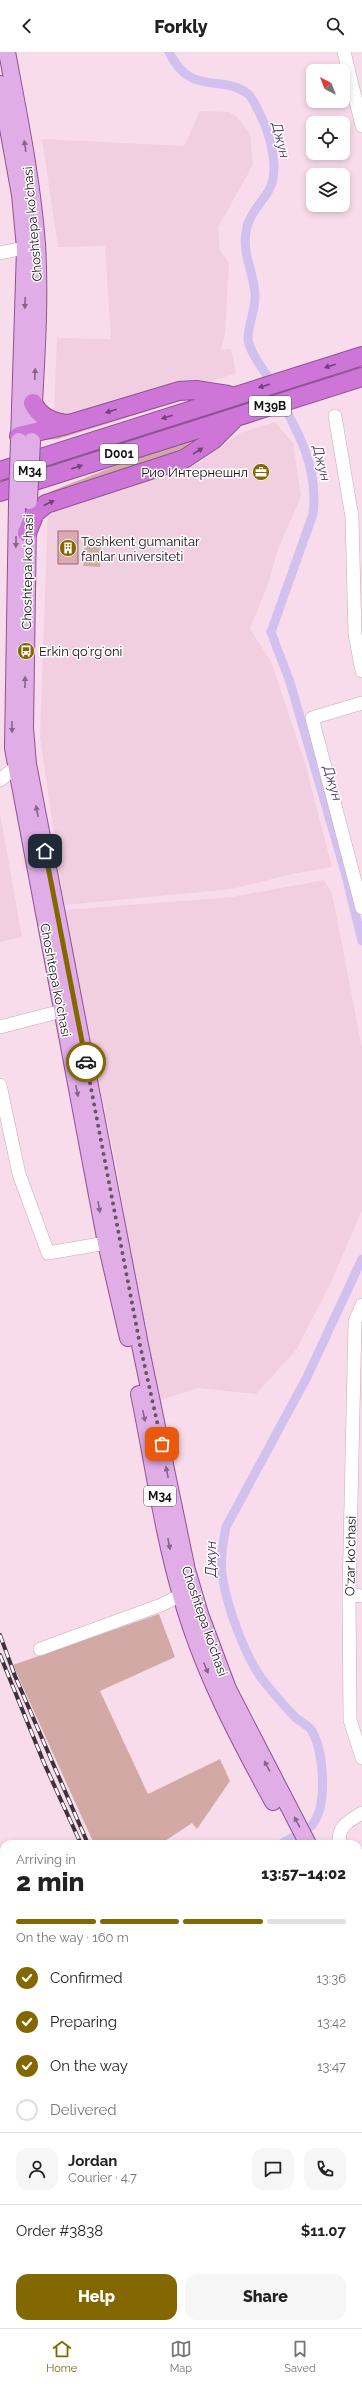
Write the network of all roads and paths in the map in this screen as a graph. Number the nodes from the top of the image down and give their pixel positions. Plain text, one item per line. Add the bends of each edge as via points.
1 (7, 52) edge
2 (344, 52) edge
3 (0, 84) edge
4 (362, 126) edge
5 (25, 248) junction
6 (0, 253) edge
7 (362, 356) edge
8 (362, 377) edge
9 (231, 396) junction
10 (33, 403) junction
11 (237, 416) junction
12 (335, 416) dead end
13 (69, 424) junction
14 (26, 438) junction
15 (0, 471) edge
16 (0, 492) edge
17 (23, 502) junction
18 (27, 533) junction
19 (362, 671) edge
20 (362, 703) edge
21 (22, 766) junction
22 (0, 780) edge
23 (362, 908) edge
24 (62, 1011) junction
25 (0, 1027) edge
26 (0, 1085) edge
27 (99, 1167) junction
28 (106, 1243) junction
29 (362, 1305) edge
30 (181, 1595) junction
31 (356, 1595) edge
32 (40, 1649) dead end
33 (362, 1758) edge
34 (280, 1804) junction
35 (362, 1812) edge
36 (294, 1840) edge
37 (305, 1840) edge
38 (339, 1840) edge

10 -> 1 main road, Choshtepa ko'chasi via 37,246 24,140
2 - 4 street
3 - 5 main road, Choshtepa ko'chasi via 20,195
5 - 6 street
5 -> 14 main road, Choshtepa ko'chasi
7 -> 9 highway, D001
8 - 11 highway, M39B
9 -> 13 highway via 196,390 179,391
9 -> 15 highway, D001
10 - 13 highway via 45,417
10 - 14 main road, Choshtepa ko'chasi
16 -> 11 highway, D001
18 -> 11 highway via 33,518 42,506 184,458 213,440
12 - 19 street via 352,517 355,634
13 - 14 highway
14 - 17 main road, Choshtepa ko'chasi / M34, bridge
17 - 18 main road, Choshtepa ko'chasi / M34
17 -> 21 main road, Choshtepa ko'chasi / M34 via 12,729
21 -> 18 main road, Choshtepa ko'chasi / M34 via 25,728
20 - 23 street via 312,718
21 - 22 street
21 - 24 main road, Choshtepa ko'chasi / M34
27 -> 21 main road, Choshtepa ko'chasi / M34
24 - 25 street
24 -> 27 main road, Choshtepa ko'chasi / M34
26 - 28 street via 19,1174 48,1253
27 -> 28 main road, Choshtepa ko'chasi / M34
34 -> 27 main road, Choshtepa ko'chasi / M34 via 228,1689 200,1614 187,1570
28 -> 30 main road, Choshtepa ko'chasi / M34
29 - 31 street, O'zar ko'chasi via 355,1321
30 - 32 street via 161,1605
30 -> 34 main road, Choshtepa ko'chasi / M34 via 209,1675
31 - 33 street, O'zar ko'chasi via 350,1720
34 - 36 main road, Choshtepa ko'chasi / M34
37 -> 34 main road, Choshtepa ko'chasi / M34
35 - 38 street via 340,1830

